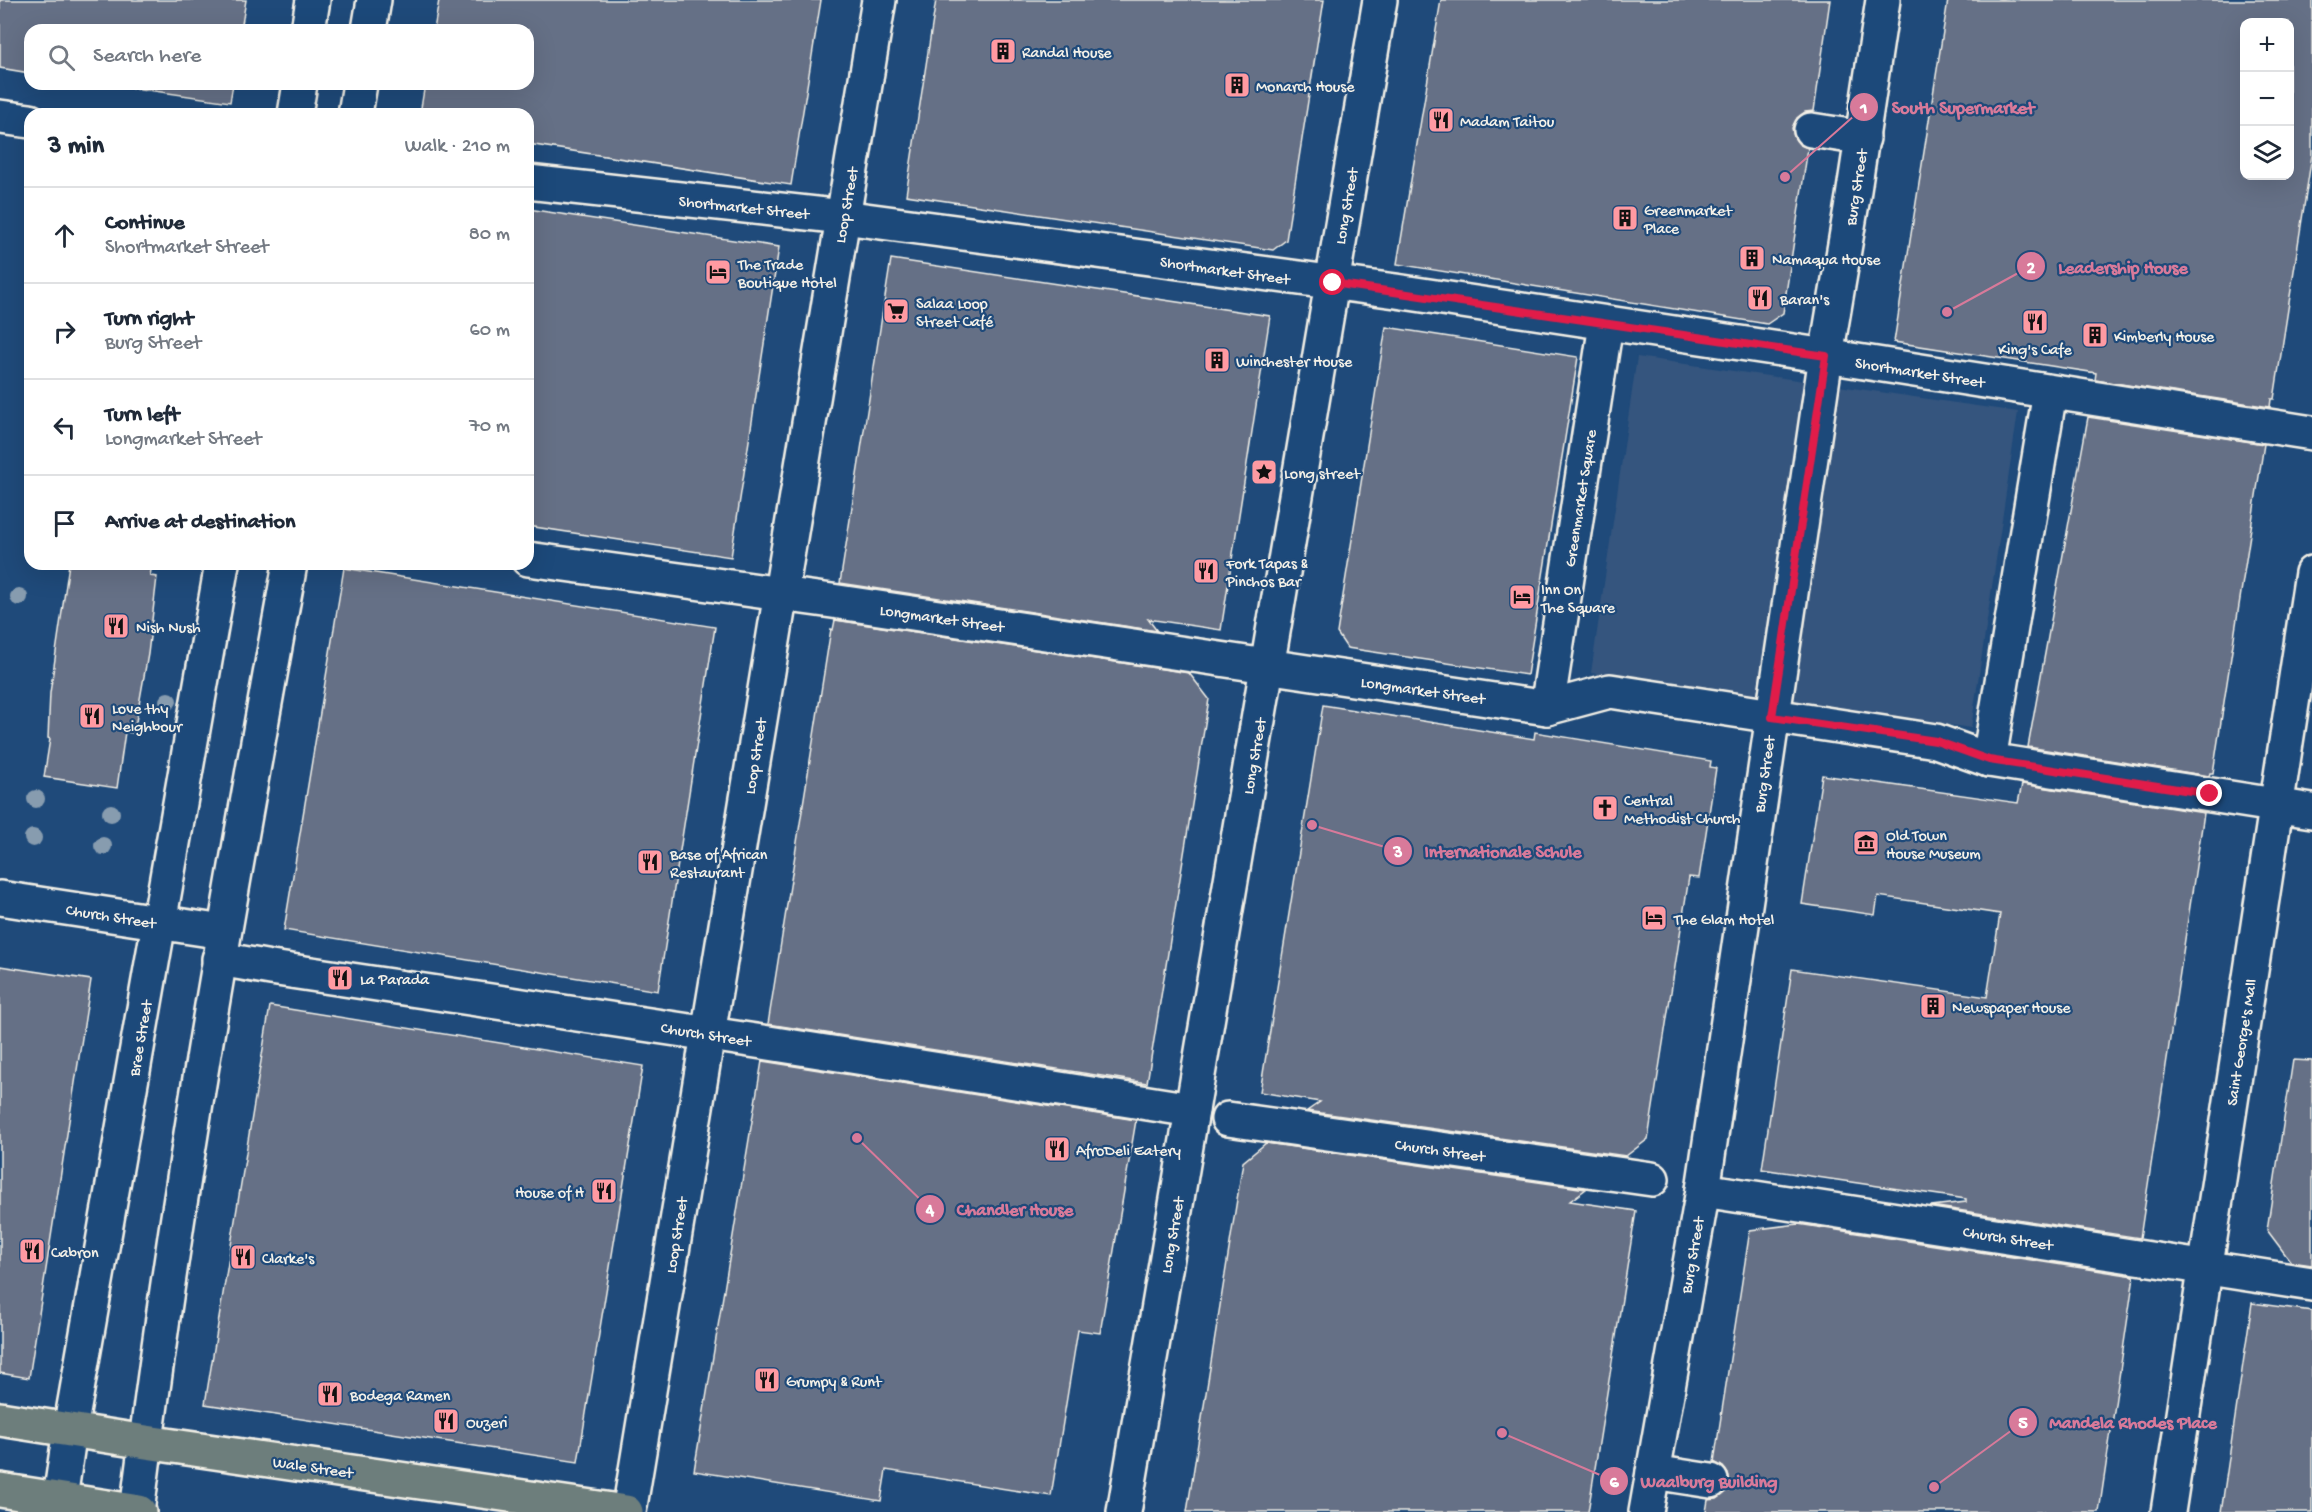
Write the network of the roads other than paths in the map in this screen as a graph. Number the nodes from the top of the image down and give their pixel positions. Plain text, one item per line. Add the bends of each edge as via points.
1 (313, 0) edge
2 (374, 0) edge
3 (879, 0) edge
4 (1380, 0) edge
5 (1883, 0) edge
6 (309, 24) edge
7 (370, 24) edge
8 (299, 90) edge
9 (359, 90) edge
10 (297, 108) edge
11 (356, 108) edge
12 (0, 117) edge
13 (24, 120) edge
14 (1811, 130) dead end
15 (1863, 138) junction
16 (534, 183) edge
17 (843, 217) junction
18 (1333, 283) junction
19 (1606, 324) junction
20 (1826, 356) junction
21 (2050, 392) junction
22 (2312, 433) edge
23 (534, 560) edge
24 (221, 570) edge
25 (289, 570) edge
26 (2312, 573) edge
27 (780, 593) junction
28 (1268, 667) junction
29 (1547, 708) junction
30 (1772, 717) junction
31 (1991, 747) junction
32 (2276, 806) junction
33 (2312, 811) edge
34 (0, 898) edge
35 (159, 923) junction
36 (221, 945) junction
37 (708, 1034) junction
38 (1192, 1110) junction
39 (1228, 1119) dead end
40 (1652, 1179) dead end
41 (1703, 1190) junction
42 (2205, 1267) junction
43 (2312, 1284) edge
44 (0, 1419) edge
45 (70, 1431) junction
46 (146, 1442) junction
47 (1653, 1472) junction
48 (1711, 1481) dead end
49 (0, 1490) edge
50 (59, 1506) edge
51 (138, 1512) edge
52 (628, 1512) edge
53 (1124, 1512) edge
54 (1646, 1512) edge
55 (2168, 1512) edge

1 - 6 street
2 - 7 street
3 - 17 street, Loop Street
4 - 18 street, Long Street
5 - 15 street, Burg Street
8 - 10 street
9 - 11 street
12 - 13 street
14 - 15 street
15 - 20 street, Burg Street
16 - 17 street, Shortmarket Street
17 - 18 street, Shortmarket Street
17 - 27 street, Loop Street
18 - 19 street, Shortmarket Street
18 - 28 street, Long Street
19 - 20 street, Shortmarket Street
19 - 29 street, Greenmarket Square
20 - 21 street, Shortmarket Street
20 - 30 street, Burg Street
21 - 22 street, Shortmarket Street
21 - 31 street
23 - 27 street, Longmarket Street
24 - 35 street, Bree Street
25 - 36 street
26 - 32 street, Saint George's Mall
27 - 28 street, Longmarket Street
27 - 37 street, Loop Street
28 - 29 street, Longmarket Street
28 - 38 street, Long Street
29 - 30 street, Longmarket Street via 1610,691
30 - 31 street, Longmarket Street
30 - 41 street, Burg Street
31 - 32 street, Longmarket Street
32 - 33 street, Longmarket Street
32 - 42 street, Saint George's Mall
34 - 35 street, Church Street
35 - 36 street, Church Street
35 - 45 street, Bree Street
36 - 37 street, Church Street via 272,968
36 - 46 street
37 - 38 street, Church Street
37 - 52 street, Loop Street
38 - 53 street, Long Street
39 - 40 street, Church Street
41 - 42 street, Church Street
41 - 47 street, Burg Street
42 - 43 street, Church Street
42 - 55 street, Saint George's Mall
44 - 45 main road, Wale Street
45 - 46 main road, Wale Street
45 - 50 street, Bree Street
46 - 51 street
46 - 52 main road, Wale Street
47 - 48 street
47 - 54 street, Burg Street
49 - 50 main road
50 - 51 main road

